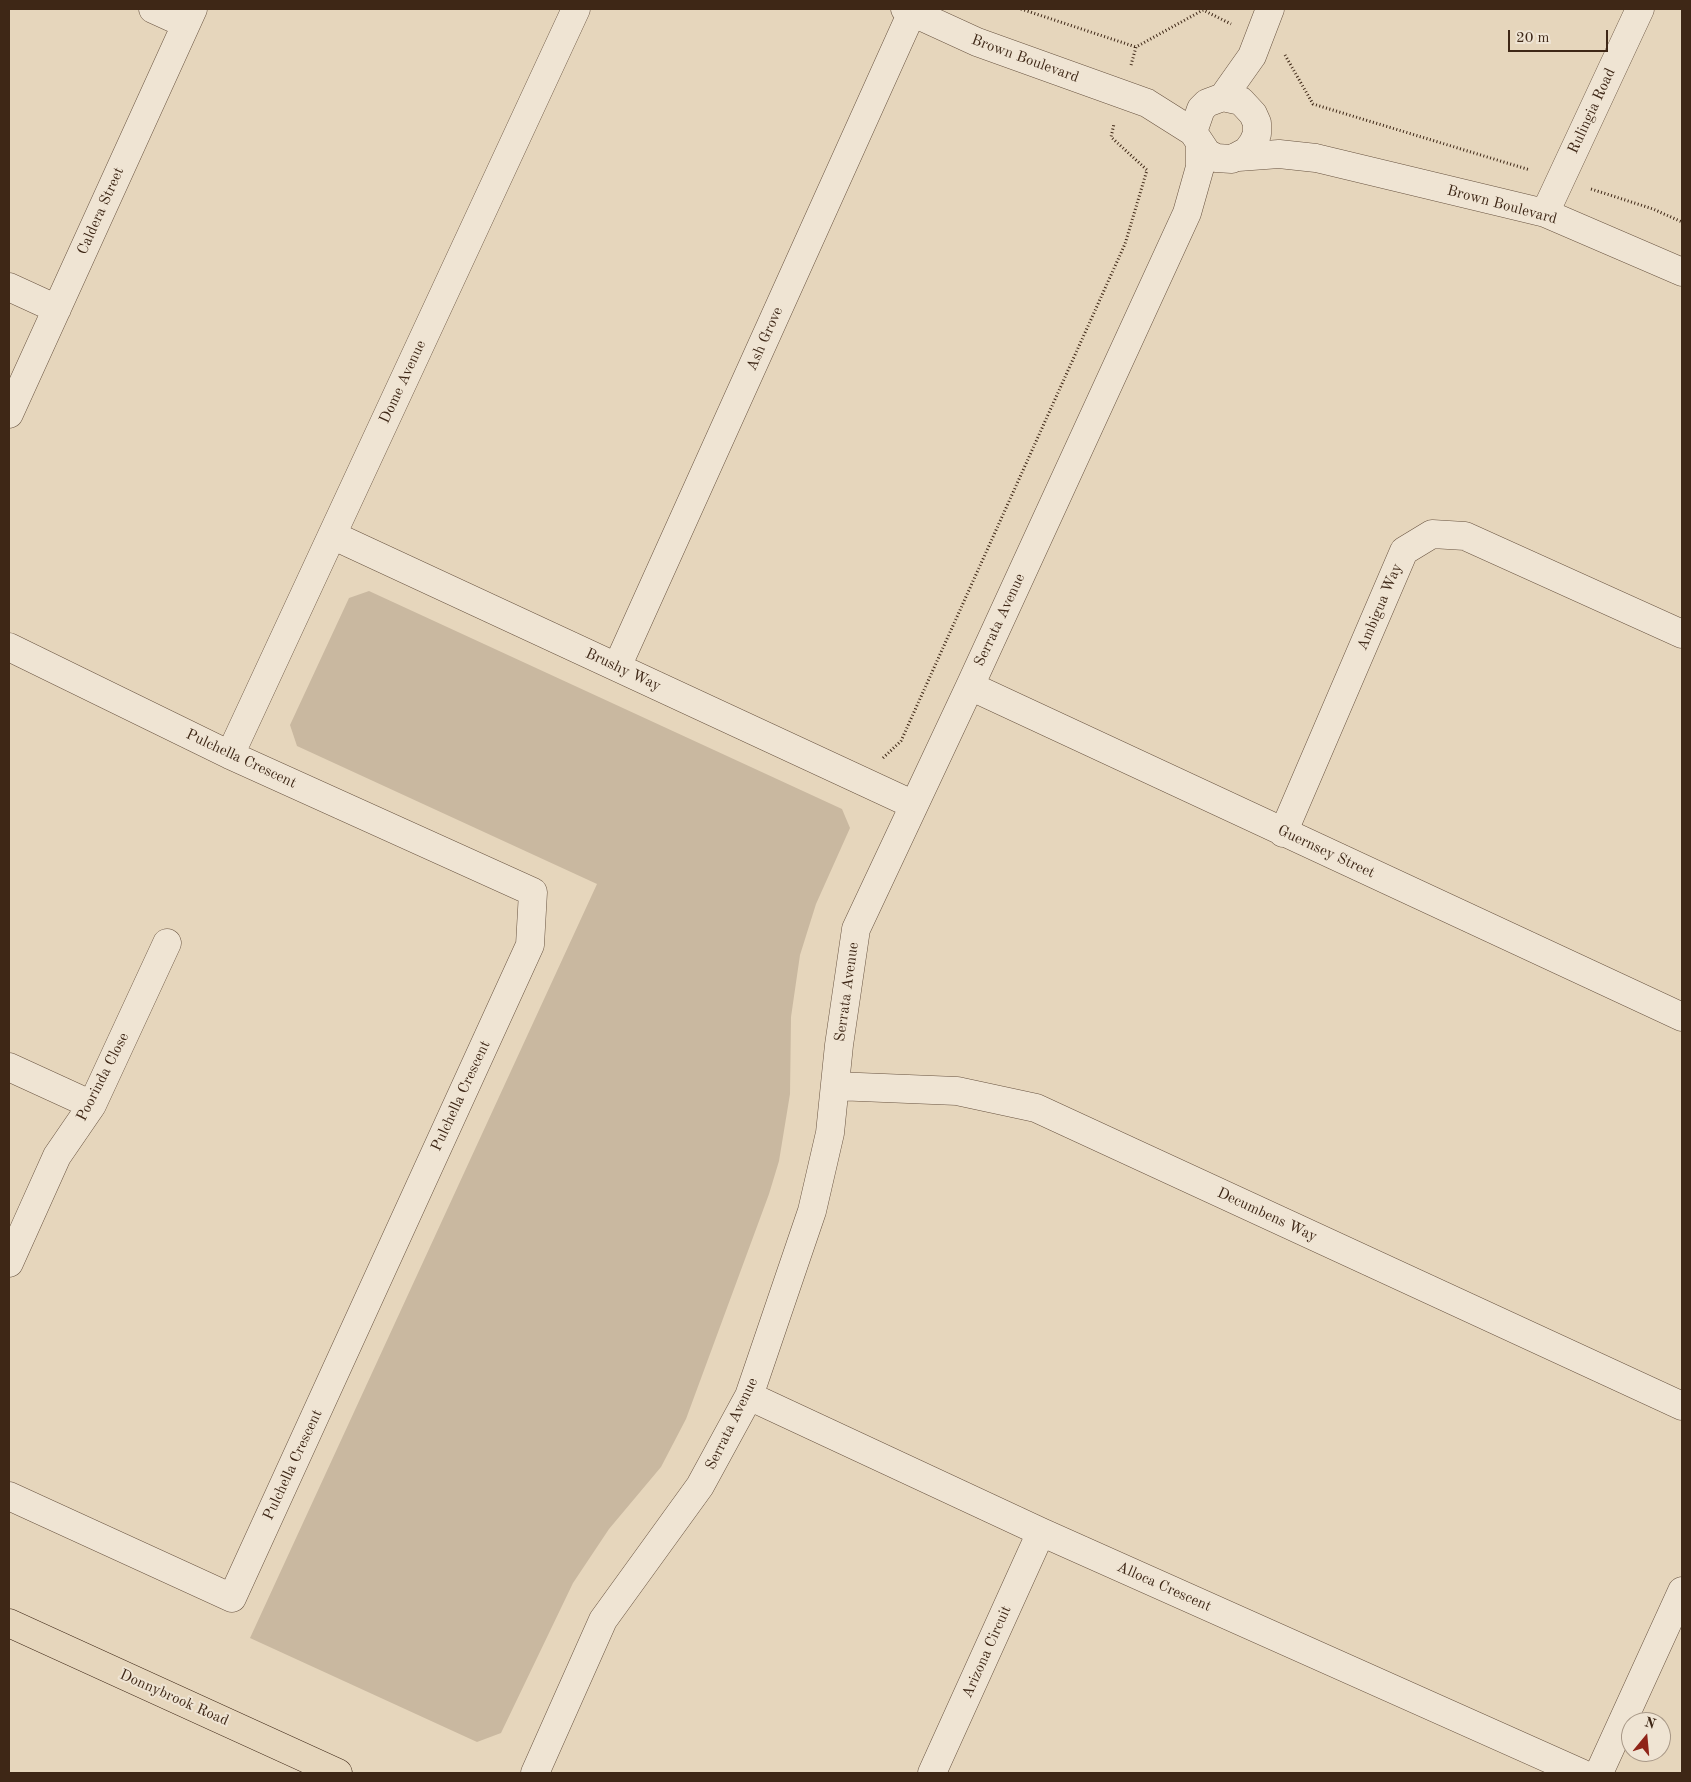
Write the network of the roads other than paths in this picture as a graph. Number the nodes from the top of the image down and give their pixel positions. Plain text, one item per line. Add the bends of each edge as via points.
1 (153, 9) edge
2 (576, 9) edge
3 (1270, 9) edge
4 (1640, 9) edge
5 (908, 10) edge
6 (190, 16) edge
7 (1135, 99) junction
8 (1234, 107) junction
9 (1196, 139) junction
10 (1232, 158) junction
11 (1316, 158) junction
12 (1187, 214) junction
13 (1545, 214) junction
14 (1682, 272) edge
15 (9, 287) edge
16 (57, 309) junction
17 (9, 414) edge
18 (332, 535) junction
19 (1682, 634) edge
20 (9, 647) edge
21 (617, 667) junction
22 (970, 686) junction
23 (230, 755) junction
24 (914, 805) junction
25 (1283, 833) junction
26 (167, 943) dead end
27 (1682, 1017) edge
28 (9, 1067) edge
29 (835, 1086) junction
30 (92, 1105) junction
31 (9, 1263) edge
32 (749, 1396) junction
33 (1682, 1406) edge
34 (9, 1496) edge
35 (1042, 1532) junction
36 (1682, 1591) edge
37 (9, 1623) edge
38 (338, 1773) edge
39 (535, 1773) edge
40 (932, 1773) edge
41 (1581, 1773) edge
42 (1599, 1773) edge

1 - 6 street
2 - 18 street, Dome Avenue
3 - 8 street
4 - 13 street, Rulingia Road
5 - 7 street, Brown Boulevard via 977,42
5 - 21 street, Ash Grove
6 - 16 street, Caldera Street
7 - 8 street, Brown Boulevard
7 - 9 street, Brown Boulevard
8 - 9 street via 1196,117
8 - 10 street via 1257,134 1253,143
8 - 11 street, Brown Boulevard via 1285,142
9 - 10 street via 1207,153
9 - 12 street, Serrata Avenue via 1200,167
10 - 11 street, Brown Boulevard via 1279,154
10 - 12 street, Serrata Avenue
11 - 13 street, Brown Boulevard
12 - 22 street, Serrata Avenue
13 - 14 street, Brown Boulevard
15 - 16 street
16 - 17 street, Caldera Street
18 - 21 street, Brushy Way
18 - 23 street, Dome Avenue
19 - 25 street, Ambigua Way via 1465,536 1432,534 1404,551
20 - 23 street, Pulchella Crescent
21 - 24 street, Brushy Way
22 - 24 street, Serrata Avenue
22 - 25 street, Guernsey Street
23 - 34 street, Pulchella Crescent via 533,892 530,945 232,1598
24 - 29 street, Serrata Avenue via 856,929
25 - 27 street, Guernsey Street
26 - 30 street, Poorinda Close
28 - 30 street
29 - 32 street, Serrata Avenue via 830,1132 812,1212
29 - 33 street, Decumbens Way via 957,1091 1036,1108
30 - 31 street, Poorinda Close via 57,1156
32 - 35 street, Alloca Crescent
32 - 39 street, Serrata Avenue via 700,1486 603,1620
35 - 40 street, Arizona Circuit
35 - 41 street, Alloca Crescent
36 - 42 street
37 - 38 main road, Donnybrook Road

